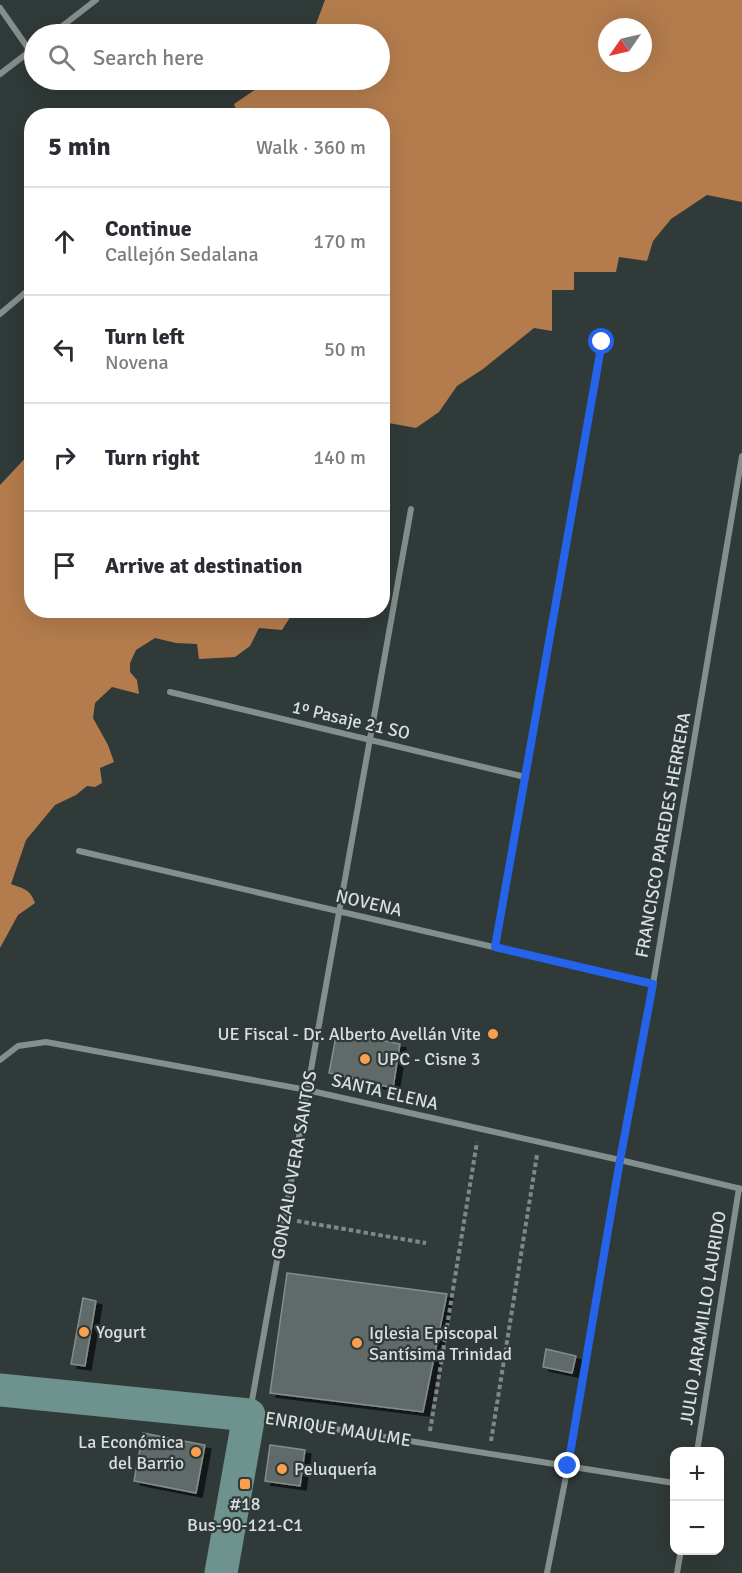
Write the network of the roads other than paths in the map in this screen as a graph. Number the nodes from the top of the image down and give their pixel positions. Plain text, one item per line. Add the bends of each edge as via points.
1 (96, 0) edge
2 (0, 8) edge
3 (65, 24) edge
4 (24, 40) edge
5 (24, 56) edge
6 (0, 74) edge
7 (24, 294) edge
8 (0, 314) edge
9 (602, 342) dead end
10 (742, 456) edge
11 (411, 509) dead end
12 (170, 692) dead end
13 (370, 740) junction
14 (525, 777) junction
15 (79, 851) dead end
16 (339, 912) junction
17 (495, 947) junction
18 (653, 984) junction
19 (0, 1060) edge
20 (307, 1090) junction
21 (620, 1160) junction
22 (741, 1189) edge
23 (0, 1390) edge
24 (249, 1415) junction
25 (698, 1447) edge
26 (568, 1466) junction
27 (670, 1482) edge
28 (680, 1555) edge
29 (221, 1573) edge
30 (547, 1573) edge
31 (677, 1573) edge

1 - 3 street
2 - 4 street
5 - 6 street
7 - 8 street
9 - 14 street
10 - 18 street, FRANCISCO PAREDES HERRERA
11 - 13 street, GONZALO VERA SANTOS
12 - 13 street, 1º Pasaje 21 SO
13 - 14 street, 1º Pasaje 21 SO
13 - 16 street, GONZALO VERA SANTOS
14 - 17 street
15 - 16 street, NOVENA
16 - 17 street, NOVENA
16 - 20 street, GONZALO VERA SANTOS
17 - 18 street, NOVENA
18 - 21 street, FRANCISCO PAREDES HERRERA
19 - 20 street, SANTA ELENA via 18,1046 46,1042
20 - 21 street, SANTA ELENA
20 - 24 street, GONZALO VERA SANTOS
21 - 22 street, SANTA ELENA
21 - 26 street, FRANCISCO PAREDES HERRERA
22 - 25 street, JULIO JARAMILLO LAURIDO
23 - 24 street, ENRIQUE MAULME
24 - 26 street, ENRIQUE MAULME
24 - 29 street, GONZALO VERA SANTOS
26 - 27 street, ENRIQUE MAULME
26 - 30 street, FRANCISCO PAREDES HERRERA
28 - 31 street

